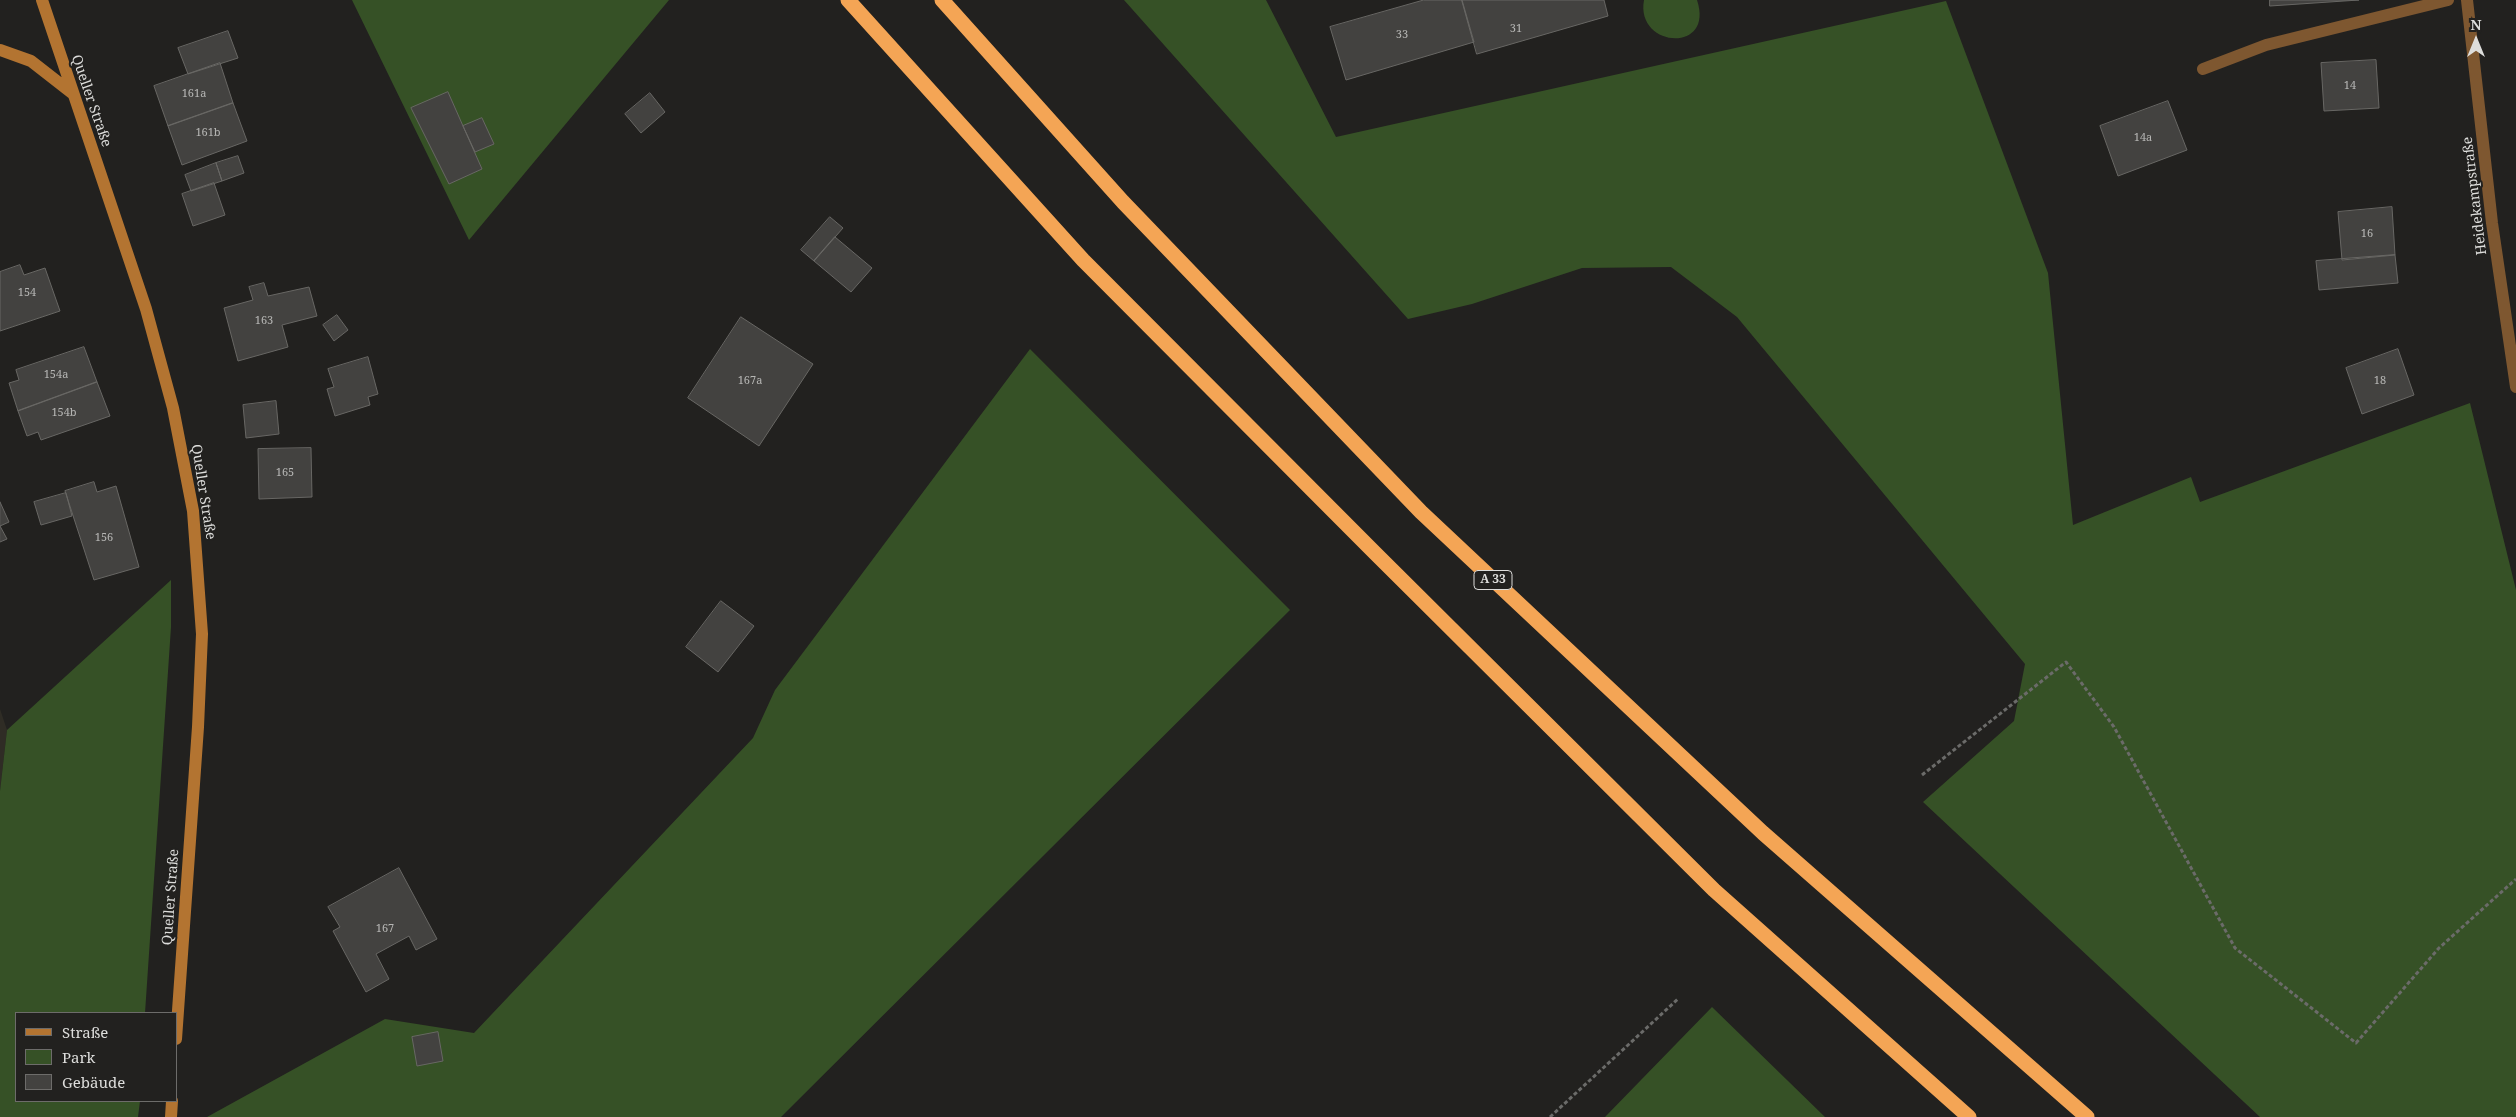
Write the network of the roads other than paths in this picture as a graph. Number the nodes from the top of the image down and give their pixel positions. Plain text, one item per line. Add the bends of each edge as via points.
1 (42, 0) edge
2 (848, 0) edge
3 (942, 0) edge
4 (2448, 0) edge
5 (2467, 0) edge
6 (0, 50) edge
7 (2203, 69) dead end
8 (72, 93) junction
9 (2516, 387) edge
10 (178, 1012) edge
11 (172, 1102) edge
12 (171, 1117) edge
13 (1969, 1117) edge
14 (2086, 1117) edge

1 - 8 street, Queller Straße
2 - 13 highway via 1083,260 1396,574 1714,890
3 - 14 highway, A 33 via 1123,202 1421,512 1764,832
4 - 7 street via 2266,45
5 - 9 street, Heidekampstraße via 2492,223
6 - 8 street via 31,61
8 - 10 street, Queller Straße via 146,309 174,408 193,511 202,634
11 - 12 street

